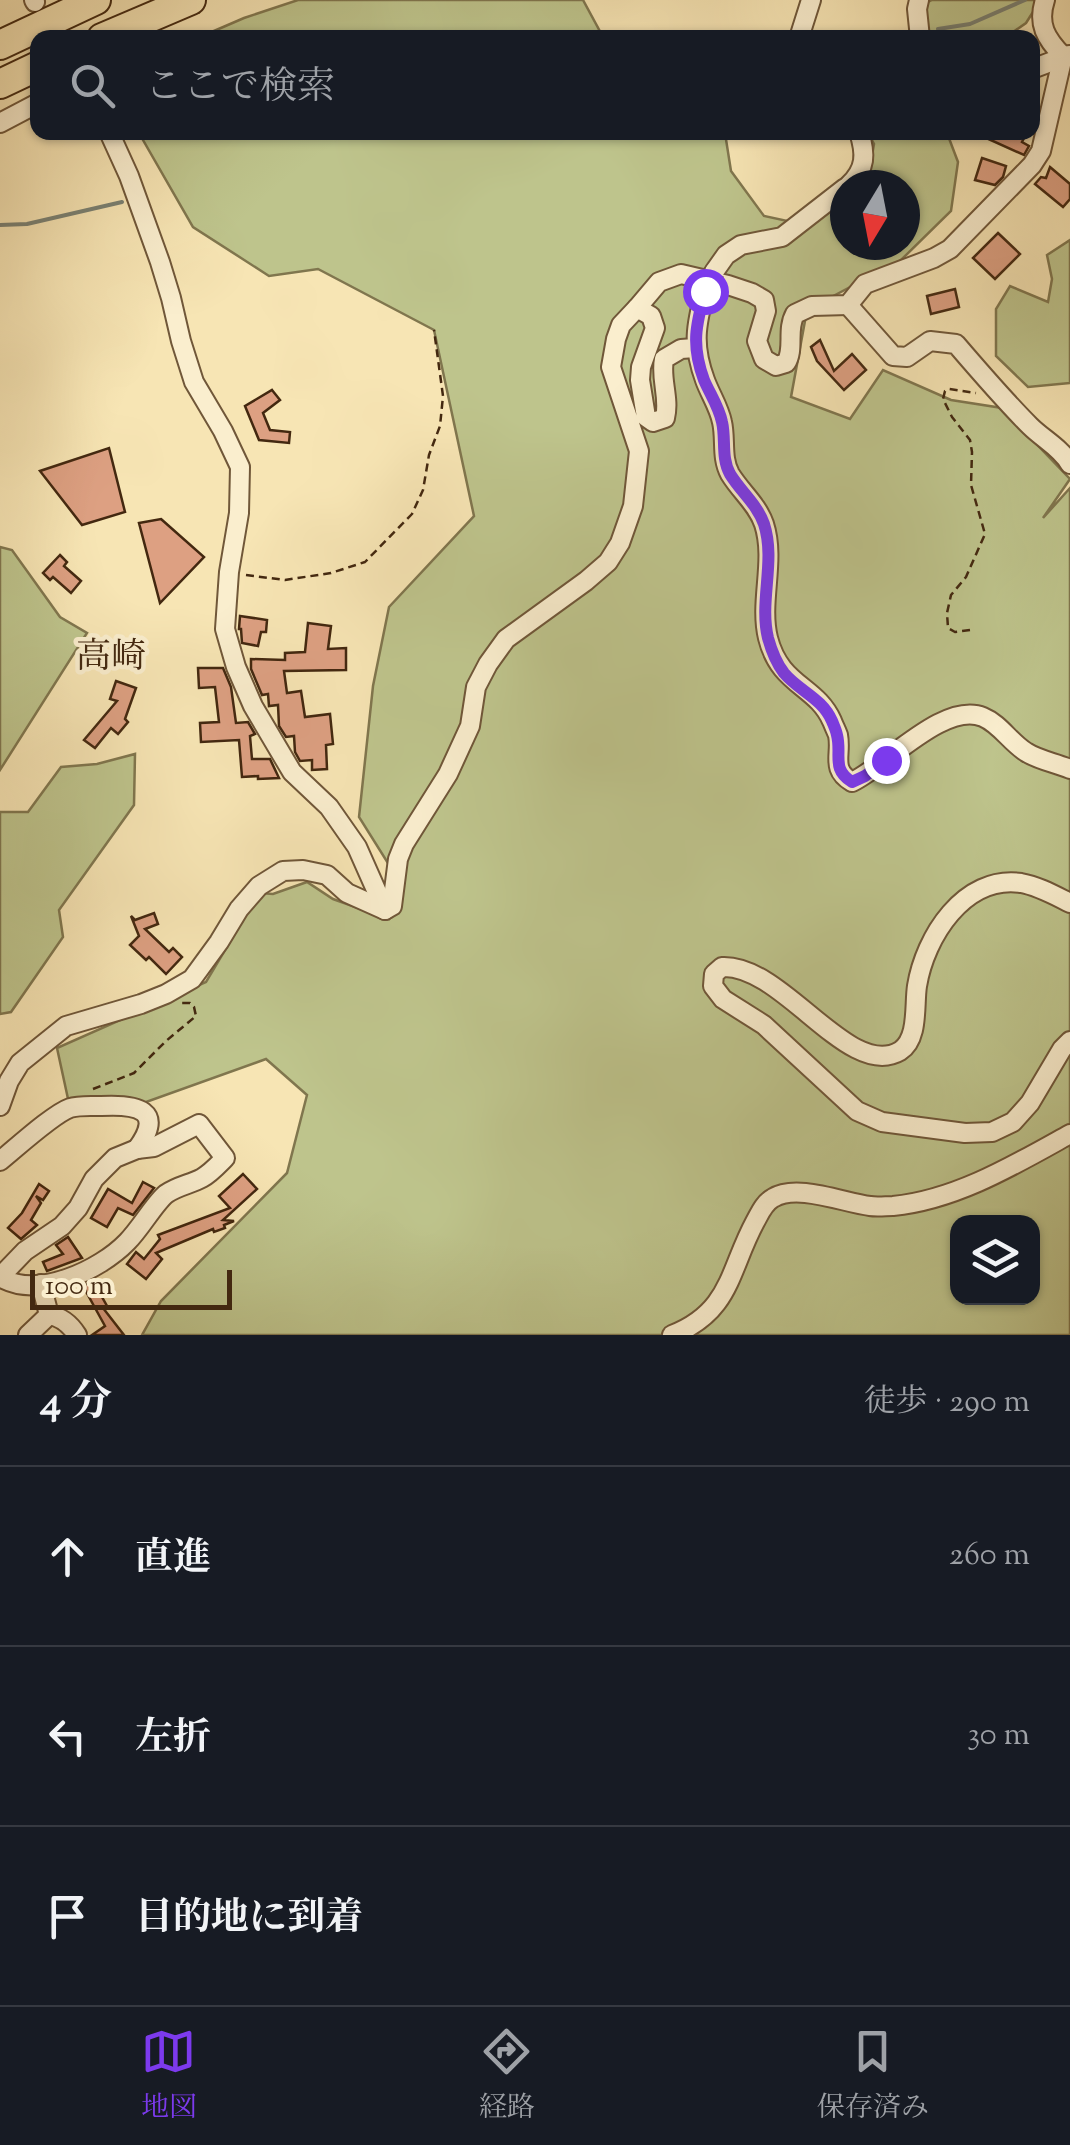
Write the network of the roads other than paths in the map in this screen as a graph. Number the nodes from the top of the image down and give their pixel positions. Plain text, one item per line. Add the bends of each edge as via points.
1 (96, 0) edge
2 (191, 0) edge
3 (811, 0) edge
4 (919, 0) edge
5 (1045, 0) edge
6 (32, 30) edge
7 (121, 30) edge
8 (802, 30) edge
9 (920, 30) edge
10 (30, 31) edge
11 (0, 45) edge
12 (1067, 55) edge
13 (1040, 66) edge
14 (30, 70) edge
15 (0, 84) edge
16 (30, 107) edge
17 (0, 122) edge
18 (112, 140) edge
19 (861, 140) edge
20 (860, 170) edge
21 (830, 200) edge
22 (848, 306) junction
23 (637, 308) junction
24 (695, 348) junction
25 (1070, 464) edge
26 (1070, 769) edge
27 (1070, 903) edge
28 (385, 910) junction
29 (1070, 1041) edge
30 (0, 1106) edge
31 (1070, 1134) edge
32 (137, 1150) junction
33 (0, 1162) edge
34 (41, 1284) junction
35 (49, 1315) junction
36 (28, 1335) edge
37 (77, 1335) edge
38 (672, 1335) edge

1 - 6 highway
2 - 7 highway
3 - 8 street
4 - 9 street
5 - 12 street via 1044,30
10 - 11 highway
12 - 13 street
12 - 22 street via 1042,151 1032,165 950,249 865,284
14 - 15 highway
16 - 17 street
18 - 28 street via 160,262 194,382 240,467 225,629 236,667 292,772 357,846
19 - 20 street
21 - 24 street, bridge via 782,237 740,245 726,255 705,291
22 - 23 street via 812,306 795,314 790,358 776,366 756,341 766,311 764,300 752,293 681,274 659,282
22 - 25 street via 893,356 907,356 930,341 956,344
23 - 24 street via 651,316 654,328 640,380 653,422 665,418 667,408 664,359
23 - 28 street via 621,325 611,366 640,451 620,543 586,581 506,639 488,664 448,774 404,844 392,906
24 - 26 street via 722,419 728,471 765,527 768,638 782,670 827,711 838,736 842,776 852,782 865,776 932,726 964,714 994,723 1026,753
27 - 29 street via 1045,890 1000,882 962,900 926,951 911,1036 898,1052 856,1050 750,971 722,966 713,986 857,1111 882,1122 992,1132 1013,1122
28 - 30 street via 346,893 326,874 283,871 239,909 192,979 141,1004 66,1026 20,1063
31 - 38 street via 978,1181 921,1201 871,1206 777,1195 766,1202 716,1305
32 - 33 street via 149,1133 145,1111 70,1108
32 - 34 street via 115,1158 62,1226 0,1278
32 - 34 street via 198,1124 225,1158 164,1196 125,1244 95,1267
34 - 35 street
35 - 36 street
35 - 37 street

